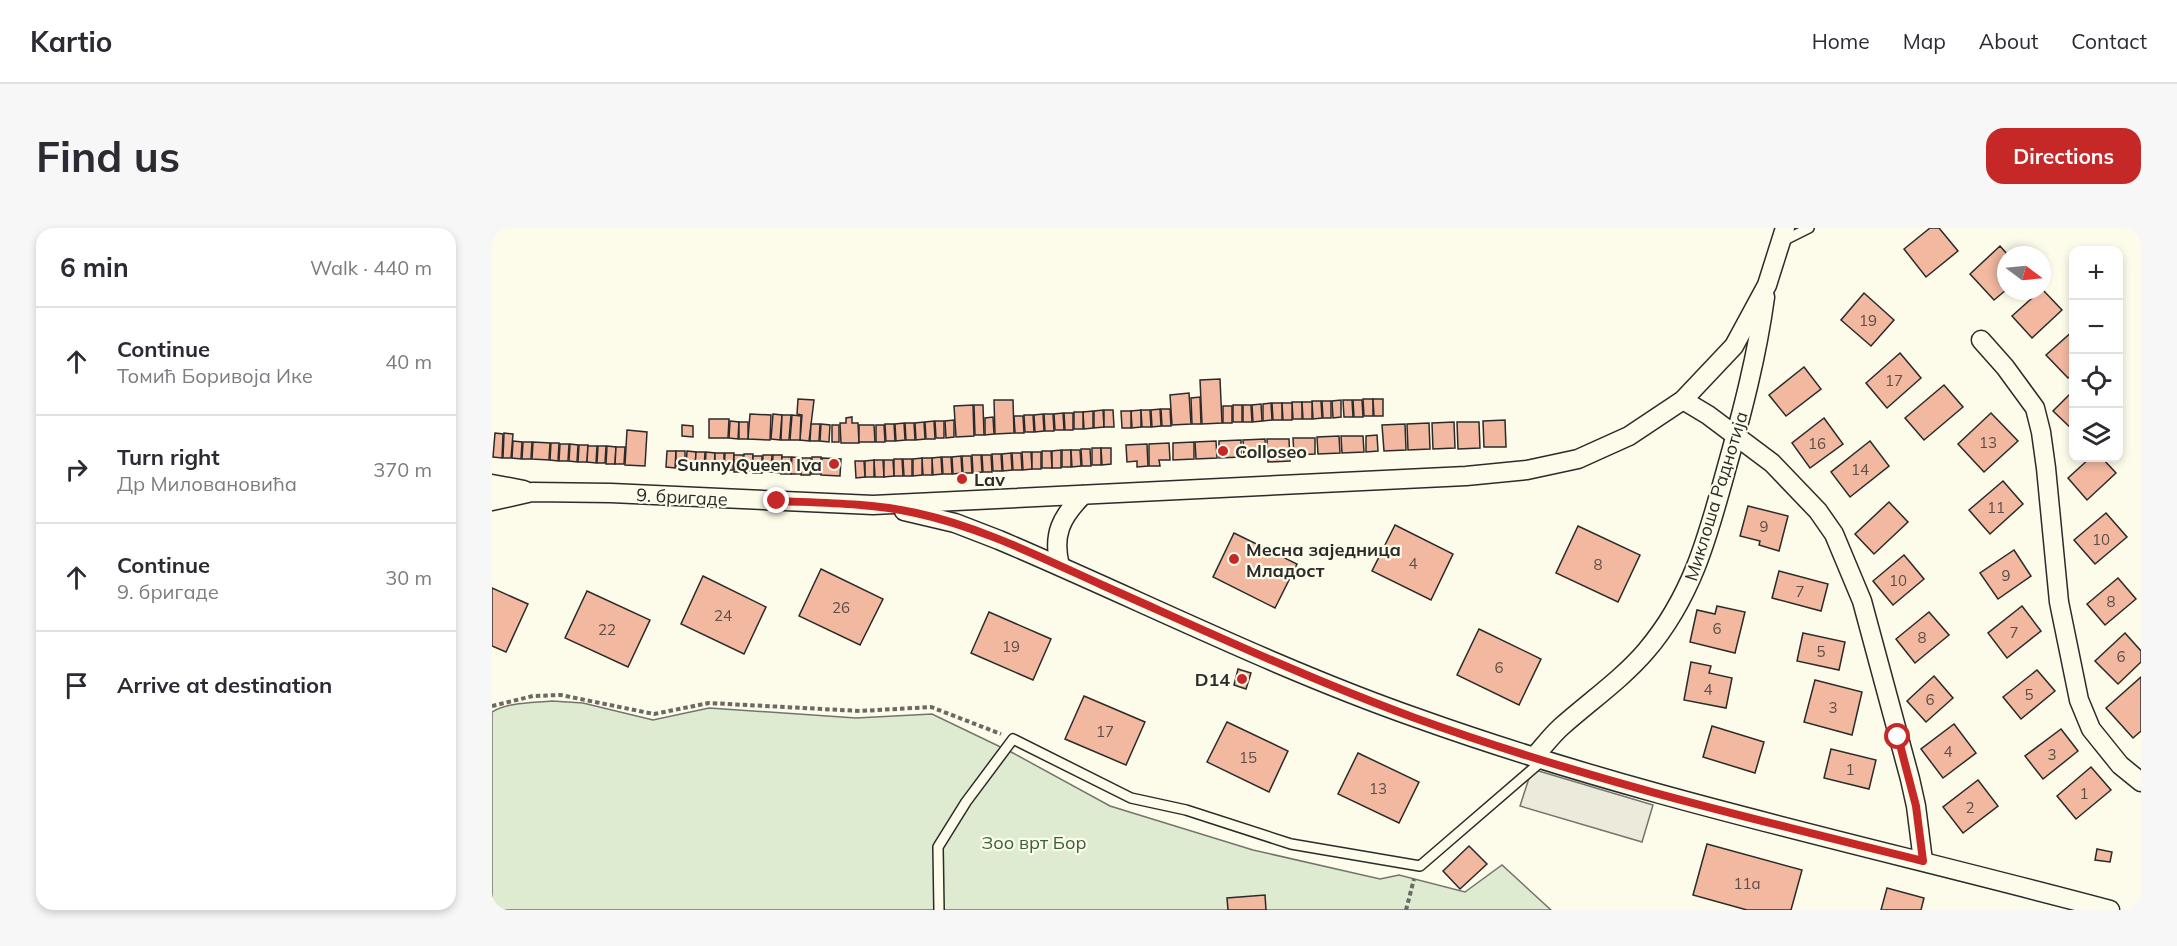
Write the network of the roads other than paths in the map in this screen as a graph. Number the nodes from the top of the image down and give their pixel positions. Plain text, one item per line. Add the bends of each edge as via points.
1 (1809, 228) edge
2 (1783, 235) edge
3 (1767, 285) junction
4 (1981, 340) dead end
5 (1683, 400) junction
6 (1736, 436) junction
7 (492, 484) edge
8 (532, 492) junction
9 (1083, 495) junction
10 (492, 501) edge
11 (873, 505) junction
12 (1060, 566) junction
13 (1538, 758) junction
14 (2141, 782) edge
15 (1923, 861) junction
16 (939, 910) edge
17 (2110, 910) edge

1 - 2 lane
2 - 3 street
3 - 5 street via 1734,346
3 - 6 street, Миклоша Раднотија
4 - 14 street via 2035,408 2046,468 2059,603 2079,700 2091,729 2120,765
5 - 6 street
5 - 9 street via 1608,447 1578,459 1527,470
6 - 13 street, Миклоша Раднотија via 1702,552 1675,612 1645,652 1560,728
6 - 15 street via 1772,463 1818,511 1849,567 1862,601 1910,779
7 - 8 street
8 - 10 street, 9. бригаде
8 - 11 street, 9. бригаде
9 - 11 street
9 - 12 street via 1069,509 1061,526 1056,551
11 - 12 street via 955,523
12 - 13 street via 1337,687
13 - 15 street
13 - 16 lane via 1420,866 1291,844 1186,810 1131,798 1013,739 938,847
15 - 17 street

